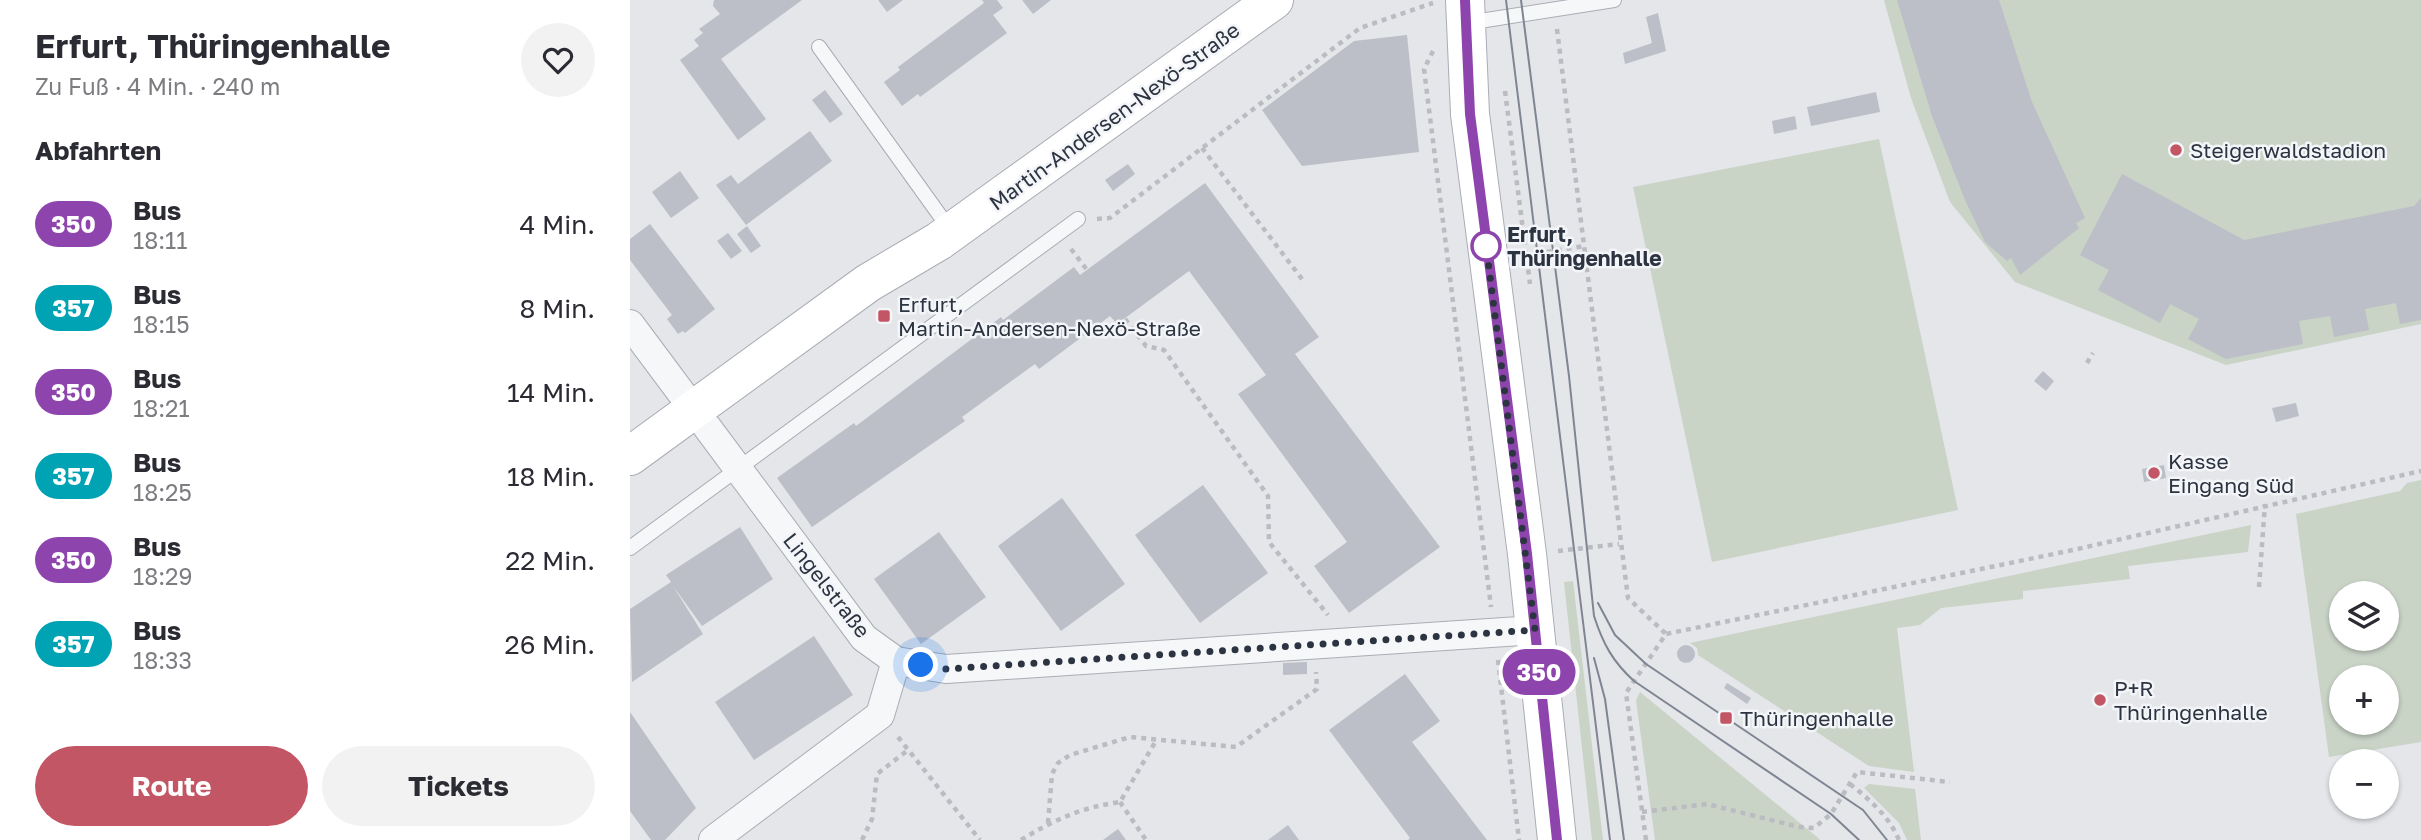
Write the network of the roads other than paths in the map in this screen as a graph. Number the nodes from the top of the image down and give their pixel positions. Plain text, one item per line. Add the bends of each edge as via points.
1 (1274, 0) edge
2 (1614, 0) edge
3 (1456, 8) edge
4 (819, 47) dead end
5 (1078, 219) road end
6 (946, 236) junction
7 (630, 324) edge
8 (701, 419) junction
9 (630, 456) edge
10 (737, 469) junction
11 (630, 484) edge
12 (630, 548) edge
13 (1535, 630) junction
14 (896, 661) junction
15 (713, 840) edge
16 (1557, 840) edge

1 - 6 main road, Martin-Andersen-Nexö-Straße
2 - 3 lane via 1554,10
3 - 13 main road
4 - 6 lane
5 - 10 lane
6 - 8 main road, Martin-Andersen-Nexö-Straße via 875,303
7 - 8 street, Lingelstraße
8 - 9 main road, Martin-Andersen-Nexö-Straße
8 - 10 street, Lingelstraße
8 - 11 main road, Martin-Andersen-Nexö-Straße
10 - 12 lane
10 - 14 street, Lingelstraße via 864,638
13 - 14 street, Lingelstraße via 946,669
13 - 16 main road
14 - 15 street via 880,715

